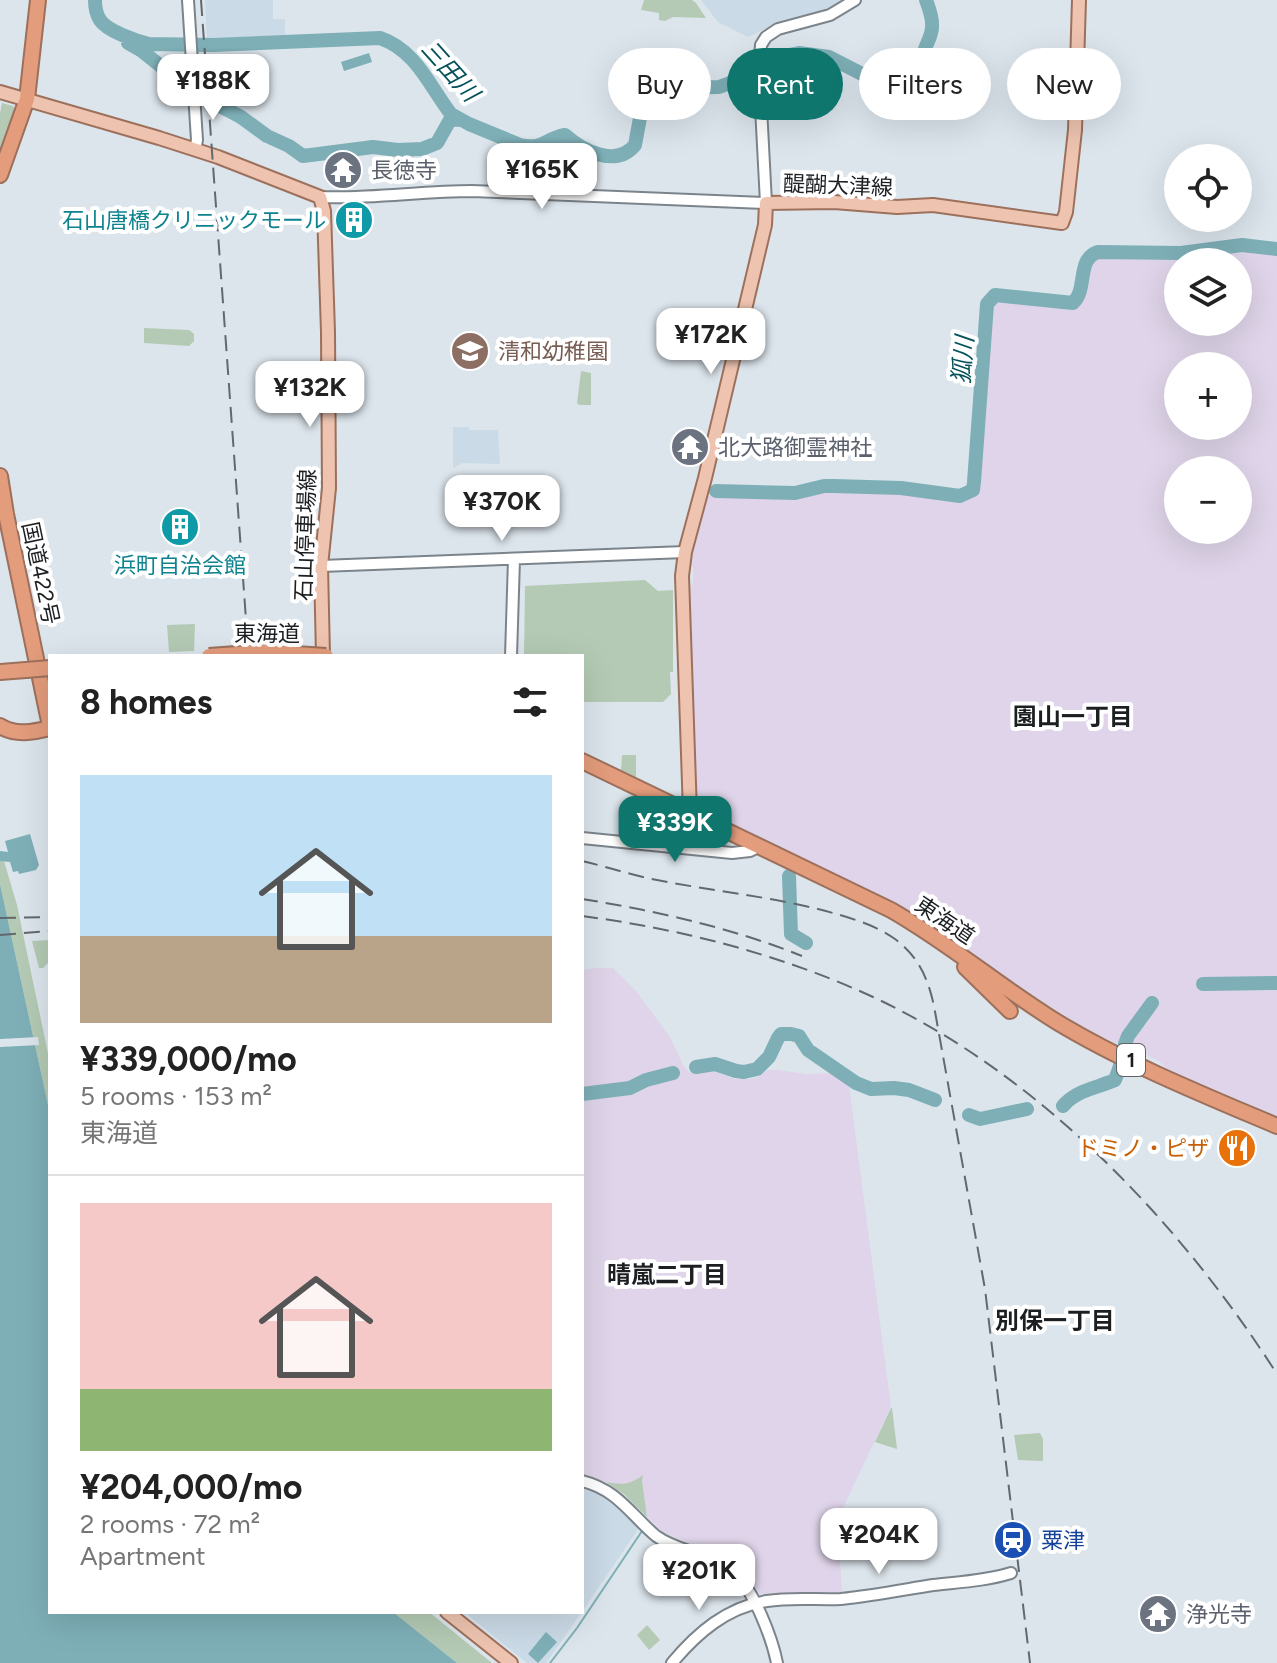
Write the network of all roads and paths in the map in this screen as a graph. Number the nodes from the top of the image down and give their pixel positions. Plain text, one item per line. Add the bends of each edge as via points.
1 (38, 0) edge
2 (188, 0) edge
3 (855, 0) edge
4 (1079, 0) edge
5 (13, 96) edge
6 (195, 150) junction
7 (0, 175) edge
8 (320, 197) junction
9 (766, 203) junction
10 (0, 476) edge
11 (685, 552) junction
12 (514, 559) junction
13 (321, 566) junction
14 (237, 654) edge
15 (294, 654) edge
16 (324, 654) edge
17 (511, 654) edge
18 (48, 668) edge
19 (0, 672) edge
20 (48, 717) edge
21 (0, 726) edge
22 (48, 728) edge
23 (584, 762) edge
24 (690, 813) junction
25 (584, 838) edge
26 (760, 846) junction
27 (954, 952) junction
28 (993, 979) junction
29 (1018, 997) junction
30 (1010, 1011) junction
31 (1277, 1126) edge
32 (584, 1482) edge
33 (1011, 1573) dead end
34 (755, 1604) junction
35 (450, 1614) edge
36 (511, 1663) edge
37 (672, 1663) edge
38 (777, 1663) edge

1 - 5 highway
2 - 6 street
3 - 9 street via 830,15 772,32 761,45
4 - 9 main road, 醍醐大津線 via 1075,130 1062,223 933,205
5 - 6 main road
5 - 7 highway
6 - 8 main road
8 - 9 street via 475,191
8 - 13 main road, 石山停車場線 via 329,478
9 - 11 main road, 醍醐大津線 via 763,234
10 - 20 highway, 国道422号
11 - 12 street
11 - 24 main road, 醍醐大津線
12 - 13 street
12 - 17 street
13 - 16 main road, 石山停車場線
14 - 15 highway, 東海道, bridge
18 - 19 highway, bridge
21 - 22 highway, 国道422号 via 12,732
23 - 24 highway, 東海道 / 1
24 - 26 highway, 東海道 / 1
25 - 26 street via 732,853
26 - 27 highway, 東海道 / 1 via 891,910
27 - 28 highway, 東海道 / 1
27 - 30 highway
28 - 29 highway, 東海道 / 1
28 - 30 highway
29 - 30 highway via 1010,1000
29 - 31 highway, 東海道 / 1 via 1104,1048
32 - 34 street via 618,1498 659,1538 728,1568
33 - 34 street via 844,1598
34 - 37 street via 718,1620
34 - 38 street
35 - 36 main road

